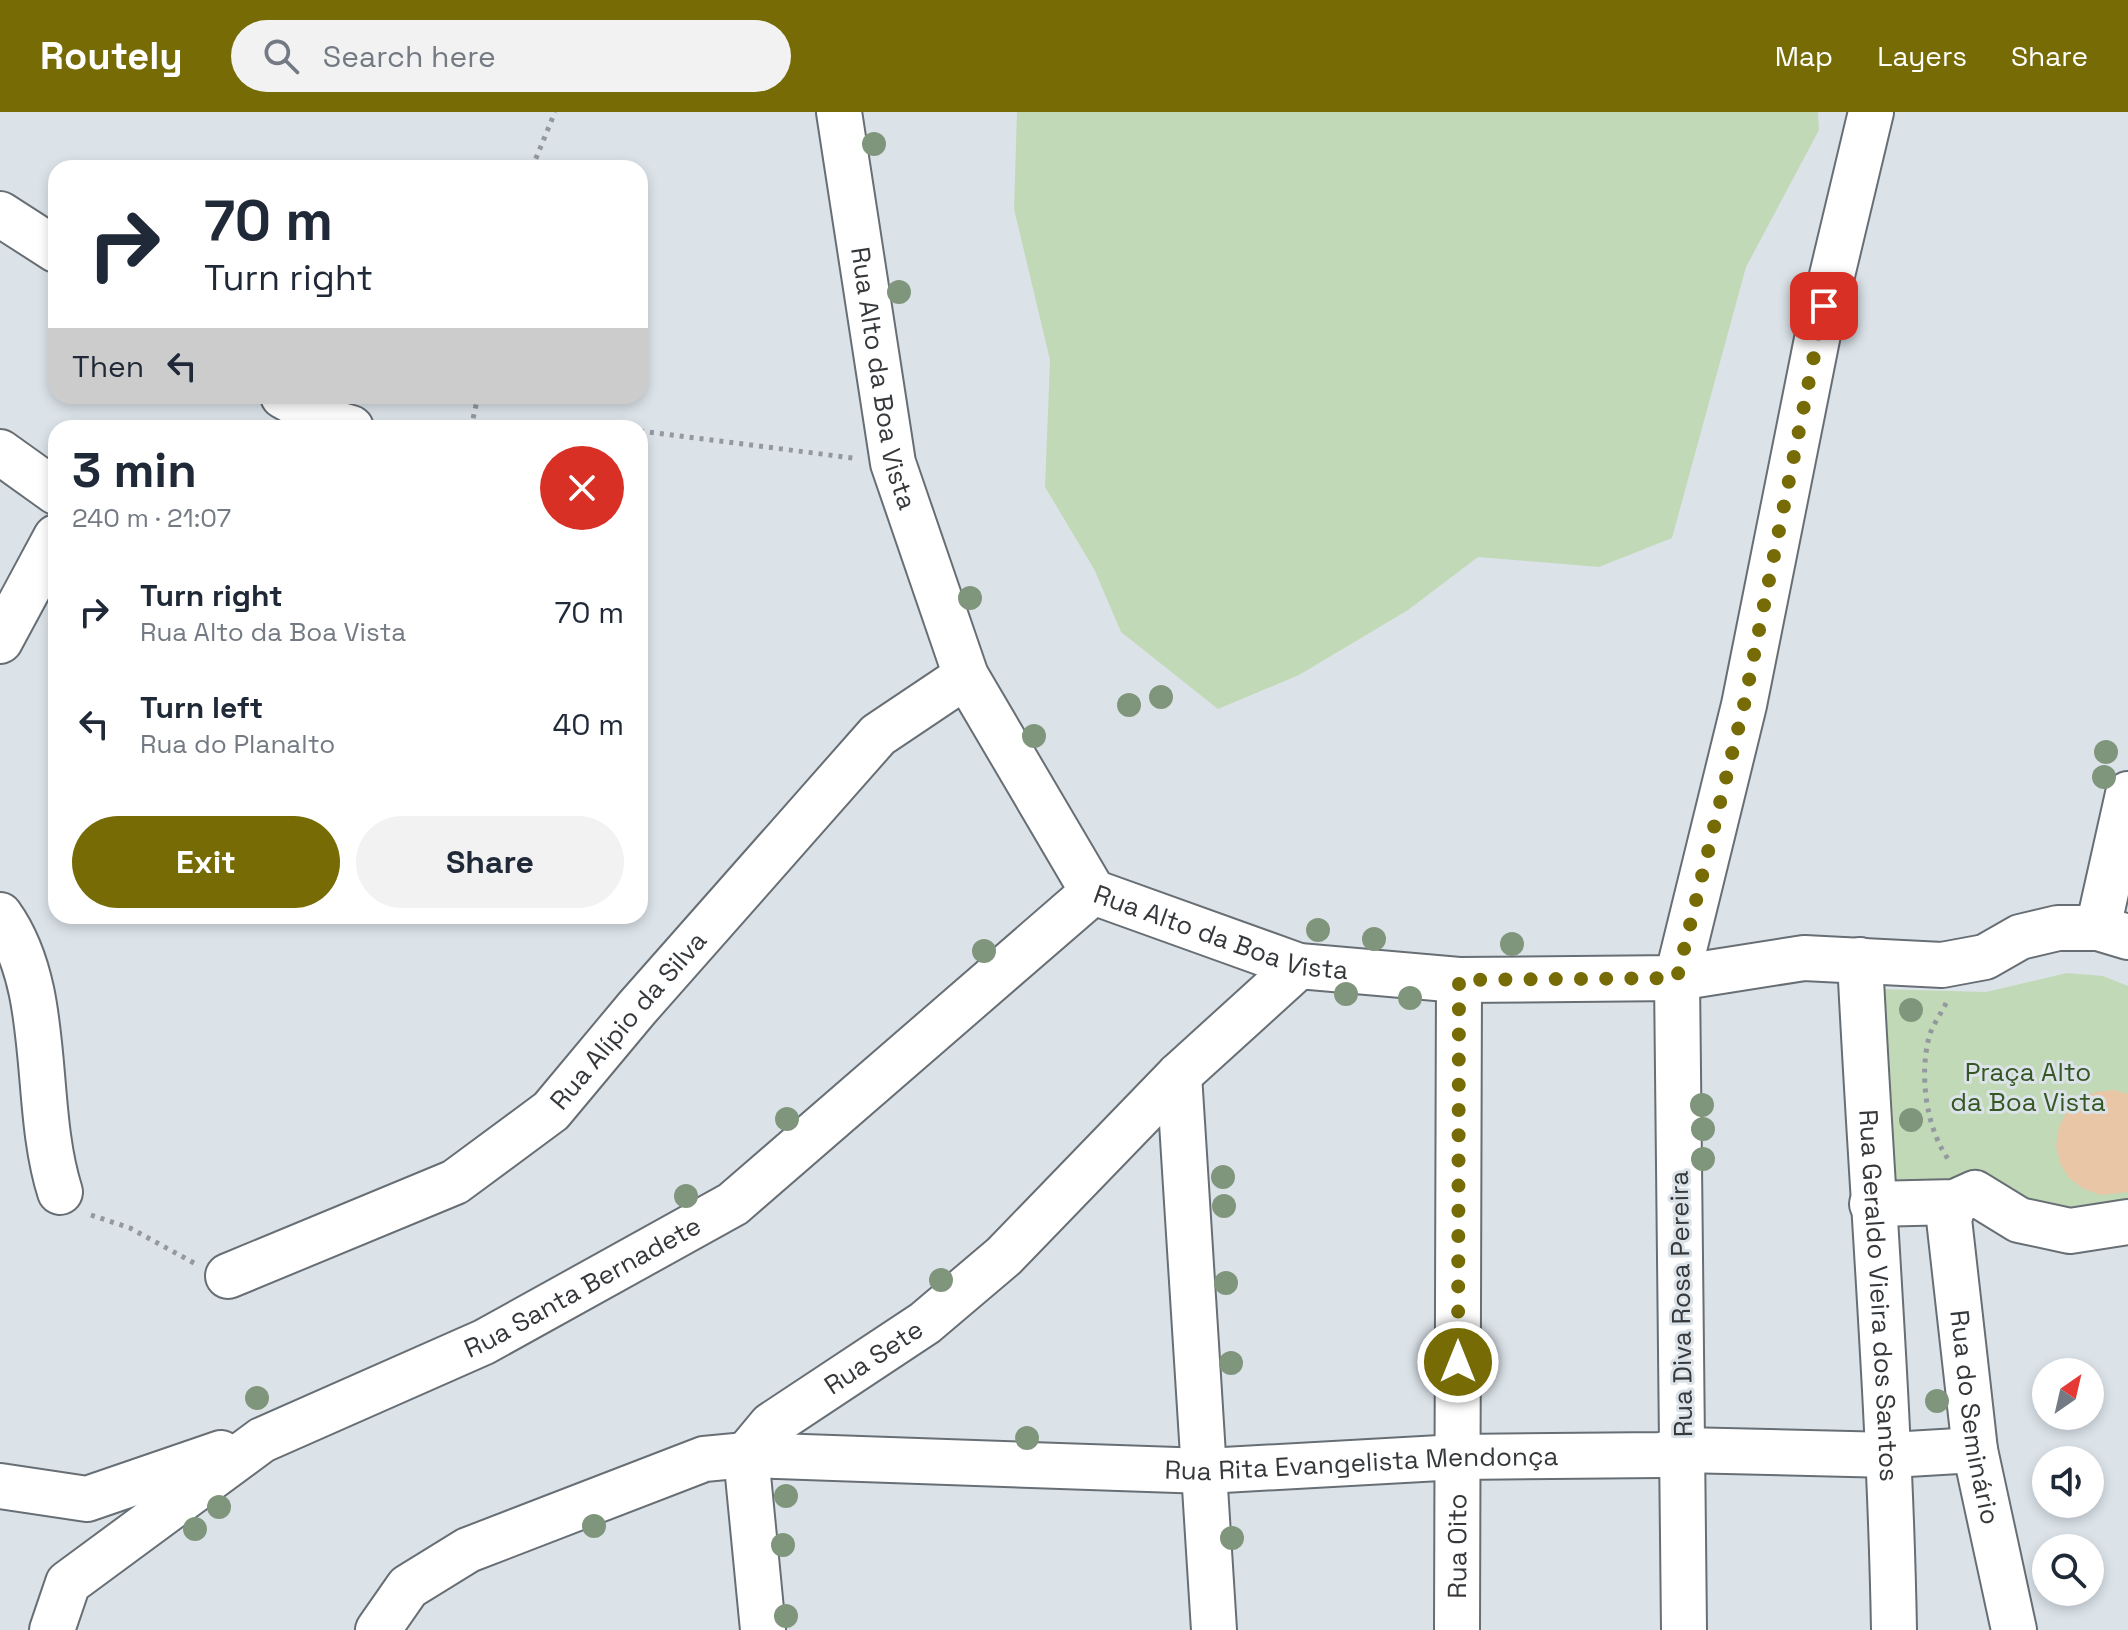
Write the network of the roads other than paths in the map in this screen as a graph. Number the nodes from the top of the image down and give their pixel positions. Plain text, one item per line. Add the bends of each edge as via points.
1 (839, 112) edge
2 (1871, 112) edge
3 (0, 214) edge
4 (48, 245) edge
5 (297, 404) edge
6 (326, 420) edge
7 (0, 452) edge
8 (48, 486) edge
9 (48, 552) edge
10 (0, 641) edge
11 (966, 676) junction
12 (2128, 794) edge
13 (1093, 892) junction
14 (0, 915) edge
15 (2113, 933) edge
16 (1860, 960) junction
17 (1299, 966) junction
18 (1677, 978) junction
19 (1459, 980) junction
20 (1179, 1075) junction
21 (60, 1192) road end
22 (1965, 1198) junction
23 (1872, 1204) junction
24 (2128, 1222) edge
25 (228, 1276) road end
26 (262, 1440) junction
27 (1682, 1450) junction
28 (1975, 1450) junction
29 (746, 1455) junction
30 (1891, 1455) junction
31 (1458, 1457) junction
32 (1206, 1471) junction
33 (0, 1486) edge
34 (52, 1630) edge
35 (378, 1630) edge
36 (763, 1630) edge
37 (1214, 1630) edge
38 (1457, 1630) edge
39 (1684, 1630) edge
40 (1894, 1630) edge
41 (2014, 1630) edge

1 - 11 street, Rua Alto da Boa Vista via 893,463
2 - 18 street, Rua Diva Rosa Pereira via 1818,334 1744,705
3 - 4 street
5 - 6 street
7 - 8 street
9 - 10 street
11 - 13 street, Rua Alto da Boa Vista
11 - 25 street, Rua Alípio da Silva via 878,735 551,1111 455,1182
12 - 15 street
13 - 17 street, Rua Alto da Boa Vista
13 - 26 street, Rua Santa Bernadete via 733,1204 484,1342
14 - 21 street via 14,934 31,987 50,1161
15 - 16 street, Rua Alto da Boa Vista via 2058,928 2020,937 1985,957 1942,965
16 - 18 street, Rua Alto da Boa Vista via 1804,958
16 - 23 street, Rua Geraldo Vieira dos Santos
17 - 19 street, Rua Alto da Boa Vista
17 - 20 street, Rua Sete
18 - 19 street, Rua Alto da Boa Vista
18 - 27 street, Rua Diva Rosa Pereira
19 - 31 street, Rua Oito
20 - 29 street, Rua Sete via 1004,1256 925,1323 771,1425
20 - 32 street
22 - 23 street
22 - 24 street via 2019,1220 2070,1231
22 - 28 street, Rua do Seminário via 1949,1219
23 - 30 street, Rua Geraldo Vieira dos Santos
26 - 33 street via 87,1499
26 - 34 street, Rua Santa Bernadete via 68,1583
27 - 30 street, Rua Rita Evangelista Mendonça
27 - 31 street, Rua Rita Evangelista Mendonça via 1661,1455
27 - 39 street, Rua Diva Rosa Pereira
28 - 30 street, Rua Rita Evangelista Mendonça
28 - 41 street, Rua do Seminário
29 - 32 street, Rua Rita Evangelista Mendonça
29 - 35 street via 704,1459 468,1550 408,1587
29 - 36 street
30 - 40 street, Rua Geraldo Vieira dos Santos
31 - 32 street, Rua Rita Evangelista Mendonça
31 - 38 street, Rua Oito
32 - 37 street

